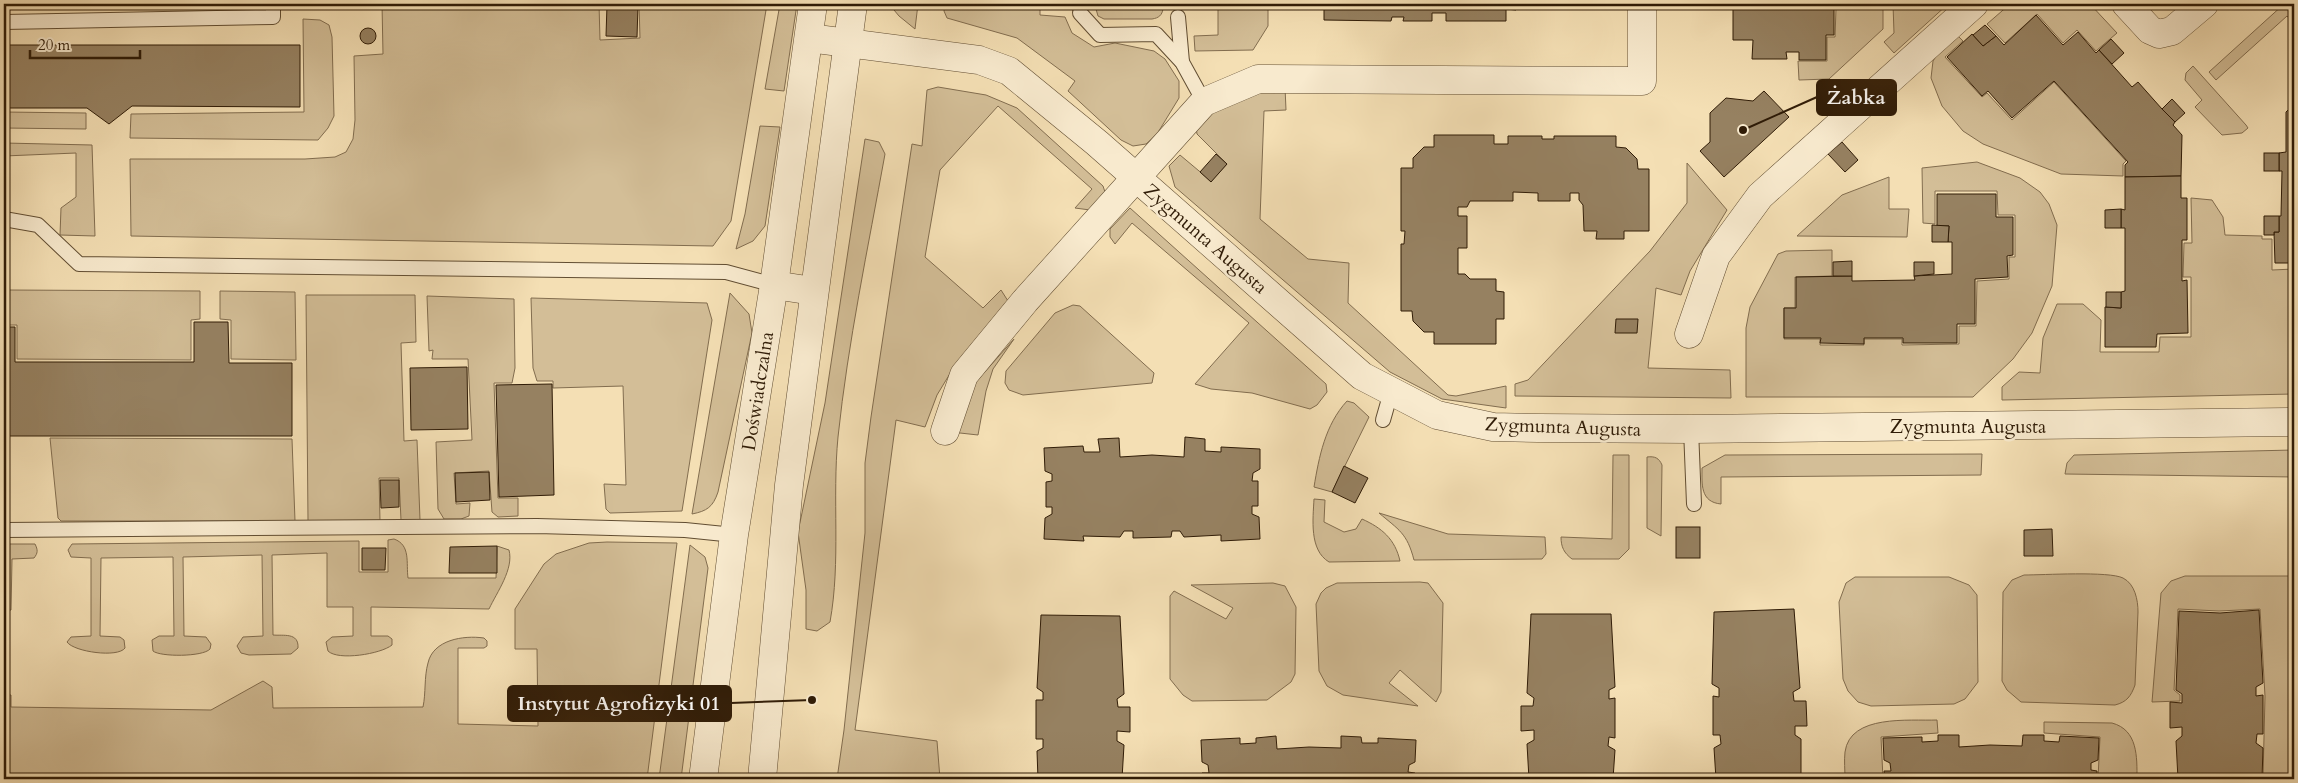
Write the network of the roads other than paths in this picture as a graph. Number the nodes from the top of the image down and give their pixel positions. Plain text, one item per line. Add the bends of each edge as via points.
1 (273, 4) edge
2 (813, 4) edge
3 (853, 4) edge
4 (1642, 4) edge
5 (1974, 4) edge
6 (2126, 4) edge
7 (2204, 4) edge
8 (1080, 13) dead end
9 (1178, 17) dead end
10 (4, 22) edge
11 (808, 38) junction
12 (847, 44) junction
13 (1182, 62) junction
14 (1204, 102) junction
15 (1137, 177) junction
16 (4, 219) edge
17 (774, 285) junction
18 (813, 291) junction
19 (1689, 334) dead end
20 (1391, 392) junction
21 (1383, 420) dead end
22 (2294, 422) edge
23 (1691, 429) junction
24 (945, 431) dead end
25 (1694, 504) dead end
26 (4, 530) edge
27 (734, 535) junction
28 (703, 779) edge
29 (762, 779) edge

1 - 10 lane via 272,17
2 - 11 street, Doświadczalna
3 - 12 street
4 - 14 street via 1642,81 1258,79
5 - 19 street via 1760,196 1716,256
6 - 7 street via 2150,30 2159,34 2172,31
8 - 13 lane via 1100,35 1156,34
9 - 13 lane
11 - 12 street, Zygmunta Augusta
11 - 17 street, Doświadczalna
12 - 15 street, Zygmunta Augusta via 979,60 1010,71
12 - 18 street
13 - 14 lane
14 - 15 street
15 - 20 street, Zygmunta Augusta via 1362,376
15 - 24 street via 1025,301 964,375
16 - 17 lane via 38,225 79,264 726,272
17 - 18 street
17 - 27 street, Doświadczalna
18 - 29 street via 789,485
20 - 21 lane
20 - 23 street, Zygmunta Augusta via 1437,415 1493,427
22 - 23 street, Zygmunta Augusta
23 - 25 lane
26 - 27 lane via 547,526 686,530
27 - 28 street, Doświadczalna

